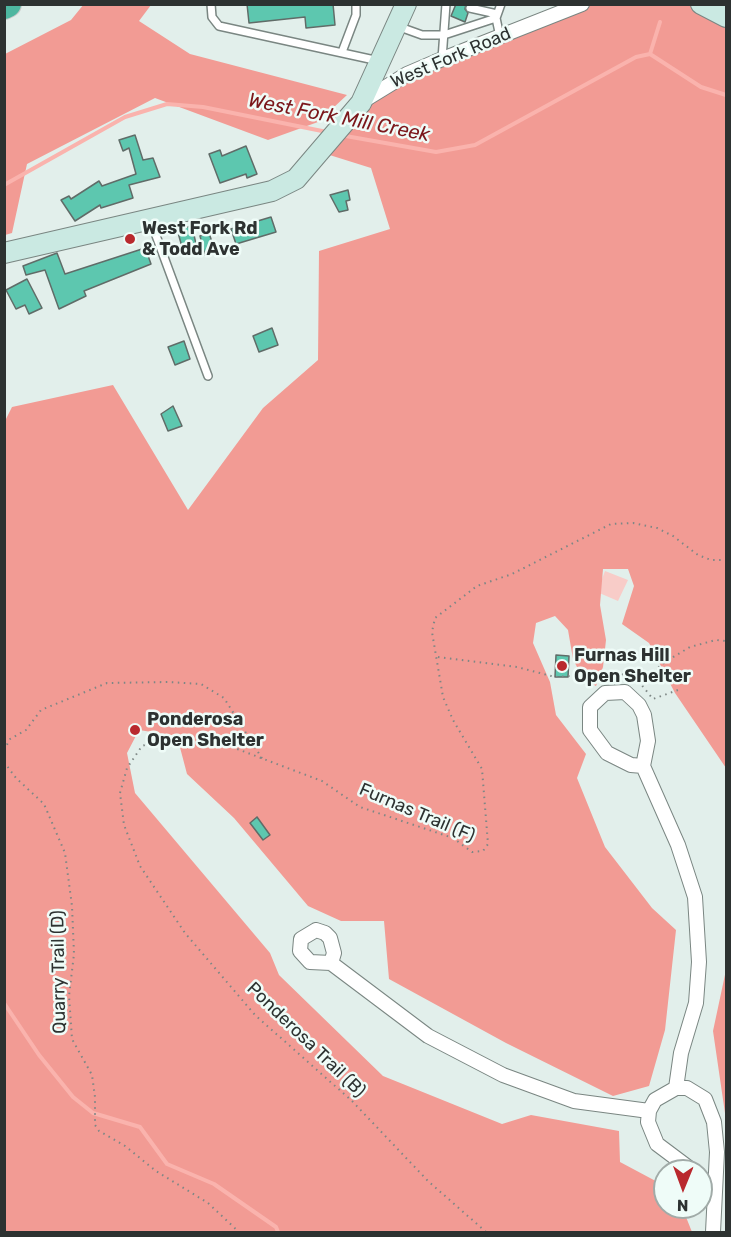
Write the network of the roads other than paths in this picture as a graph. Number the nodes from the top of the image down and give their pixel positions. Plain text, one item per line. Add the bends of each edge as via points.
1 (211, 4) edge
2 (356, 4) edge
3 (406, 4) edge
4 (446, 4) edge
5 (501, 4) edge
6 (582, 4) edge
7 (701, 4) edge
8 (470, 8) dead end
9 (496, 16) junction
10 (726, 16) edge
11 (397, 26) junction
12 (444, 35) junction
13 (500, 36) junction
14 (342, 52) junction
15 (442, 59) junction
16 (381, 62) junction
17 (362, 103) junction
18 (150, 219) junction
19 (4, 253) edge
20 (208, 376) dead end
21 (643, 766) junction
22 (331, 963) dead end
23 (676, 1088) junction
24 (649, 1111) junction
25 (677, 1159) edge
26 (713, 1192) edge

1 - 14 lane via 212,17 219,26
2 - 14 lane via 356,15
3 - 11 street
4 - 12 lane
5 - 9 lane
6 - 13 street, West Fork Road
7 - 10 street
8 - 9 lane
9 - 12 lane
9 - 13 lane
11 - 12 lane via 422,35
11 - 16 street
12 - 15 lane
13 - 15 street, West Fork Road
14 - 16 lane
15 - 17 street, West Fork Road via 407,74
16 - 17 street
17 - 18 street, West Fork Road via 305,172 282,188
18 - 19 street, West Fork Road
18 - 20 lane
21 - 21 street via 626,764 608,753 590,730 590,707 605,693 625,692 639,705 648,741
21 - 23 street via 689,876 698,924 696,1003 681,1053
22 - 24 street via 428,1036 503,1075 574,1101
23 - 24 street via 655,1100
23 - 26 street via 697,1092 710,1109 717,1152
24 - 25 street via 648,1122 657,1144

